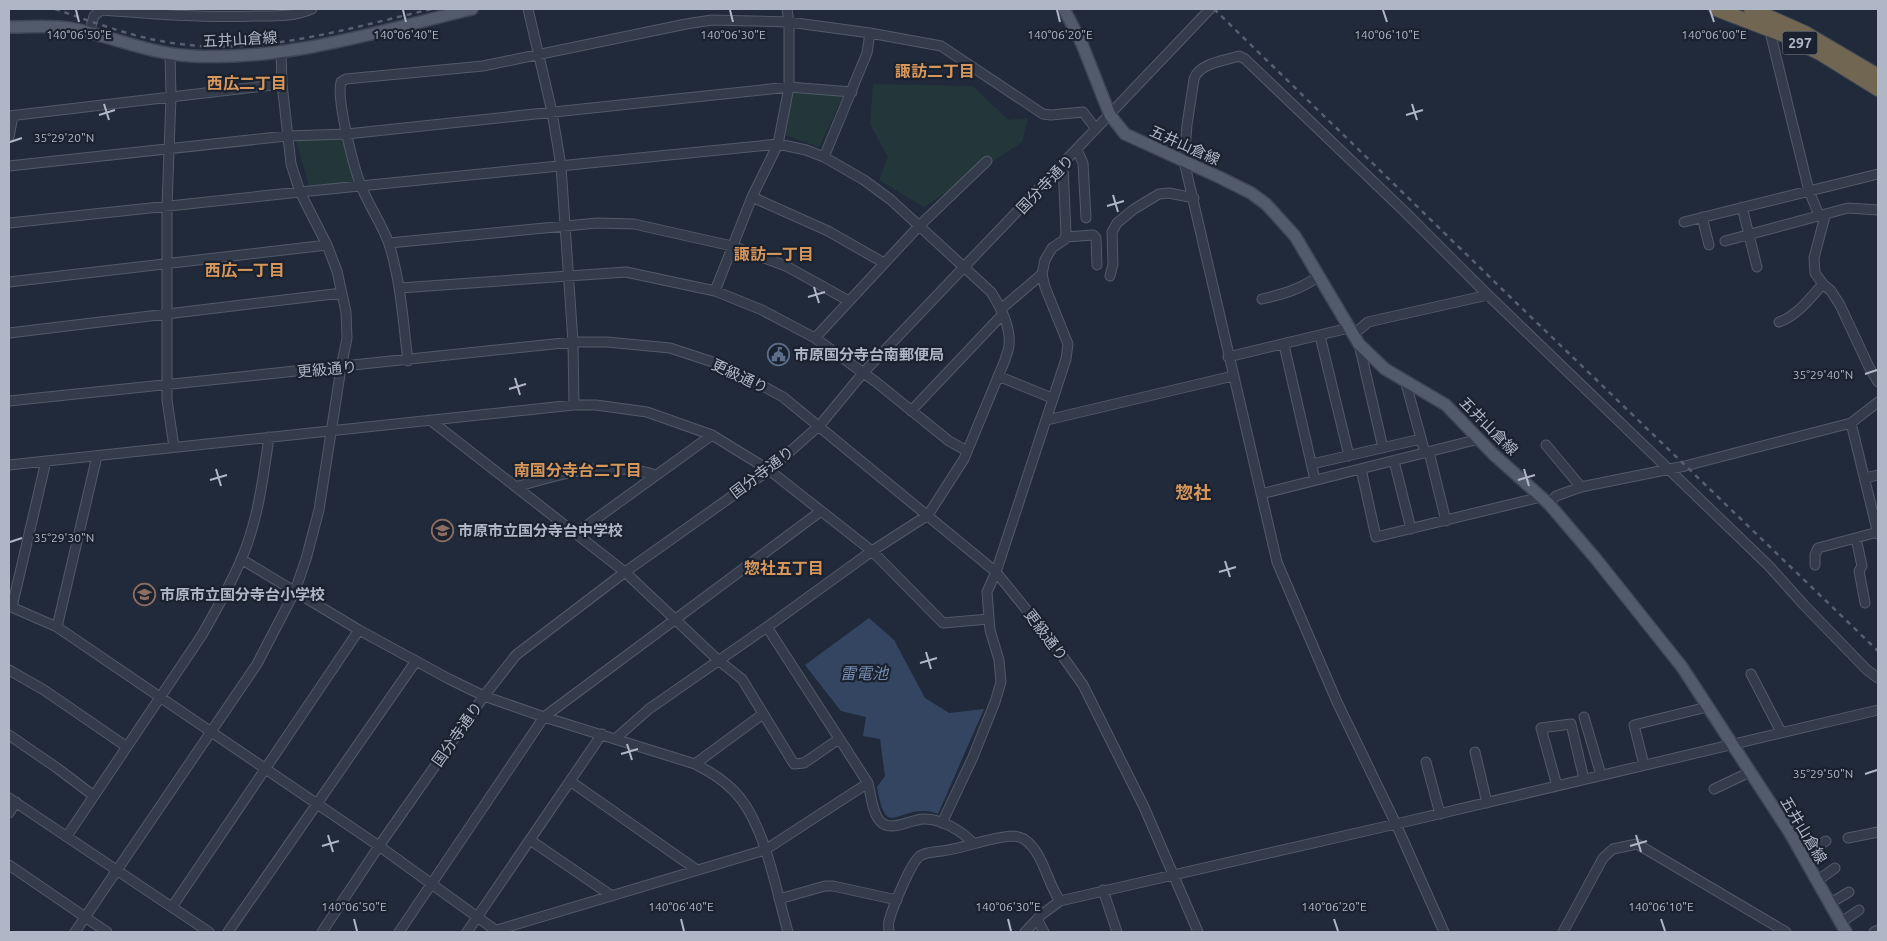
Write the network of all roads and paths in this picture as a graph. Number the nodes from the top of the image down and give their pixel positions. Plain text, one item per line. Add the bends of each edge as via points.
1 (102, 9) edge
2 (312, 9) edge
3 (472, 9) edge
4 (528, 9) edge
5 (787, 9) edge
6 (1064, 9) edge
7 (1210, 9) edge
8 (1716, 9) edge
9 (1751, 9) edge
10 (202, 13) edge
11 (789, 22) junction
12 (9, 27) edge
13 (1769, 28) junction
14 (89, 33) junction
15 (870, 33) junction
16 (170, 53) junction
17 (281, 53) junction
18 (539, 55) junction
19 (1878, 76) edge
20 (282, 84) junction
21 (789, 87) junction
22 (1878, 89) edge
23 (852, 92) junction
24 (171, 97) junction
25 (552, 112) junction
26 (1110, 115) junction
27 (11, 116) edge
28 (1096, 129) junction
29 (347, 134) junction
30 (287, 136) junction
31 (9, 137) edge
32 (778, 144) junction
33 (169, 149) junction
34 (1077, 150) junction
35 (824, 157) junction
36 (987, 161) dead end
37 (1184, 161) junction
38 (1063, 165) junction
39 (9, 166) edge
40 (561, 166) junction
41 (1878, 174) edge
42 (361, 186) junction
43 (1810, 191) junction
44 (300, 192) junction
45 (752, 197) junction
46 (1194, 198) junction
47 (167, 206) junction
48 (1742, 208) junction
49 (1878, 210) edge
50 (1822, 215) junction
51 (1702, 217) junction
52 (1086, 218) dead end
53 (1684, 222) dead end
54 (9, 223) edge
55 (565, 226) junction
56 (919, 226) junction
57 (1750, 234) junction
58 (1066, 237) junction
59 (1725, 241) dead end
60 (389, 243) junction
61 (1709, 245) dead end
62 (327, 246) junction
63 (732, 246) junction
64 (884, 263) junction
65 (167, 264) junction
66 (1097, 265) dead end
67 (965, 267) junction
68 (1757, 267) dead end
69 (1042, 274) junction
70 (1110, 276) dead end
71 (1319, 276) junction
72 (569, 277) junction
73 (9, 282) edge
74 (1822, 284) junction
75 (400, 288) junction
76 (715, 291) junction
77 (342, 293) junction
78 (1488, 295) junction
79 (1262, 299) dead end
80 (849, 301) junction
81 (1002, 311) junction
82 (168, 314) junction
83 (1779, 322) dead end
84 (9, 333) edge
85 (1320, 336) junction
86 (1354, 336) junction
87 (815, 338) junction
88 (573, 342) junction
89 (1284, 344) junction
90 (1228, 356) junction
91 (408, 361) junction
92 (341, 368) junction
93 (864, 373) junction
94 (998, 376) junction
95 (1233, 376) junction
96 (1405, 380) junction
97 (1878, 382) edge
98 (167, 383) junction
99 (1052, 398) junction
100 (9, 401) edge
101 (1878, 402) edge
102 (574, 405) junction
103 (911, 411) junction
104 (430, 420) junction
105 (1047, 420) junction
106 (1851, 424) junction
107 (820, 425) junction
108 (331, 431) junction
109 (712, 435) junction
110 (269, 437) junction
111 (1421, 439) junction
112 (1479, 439) junction
113 (1546, 445) dead end
114 (174, 448) junction
115 (1383, 448) junction
116 (967, 451) junction
117 (1427, 452) junction
118 (97, 456) junction
119 (1348, 456) junction
120 (46, 461) junction
121 (1394, 461) junction
122 (1312, 464) junction
123 (9, 465) edge
124 (1361, 469) junction
125 (1670, 469) junction
126 (769, 470) junction
127 (656, 475) junction
128 (1878, 475) edge
129 (1865, 478) junction
130 (1316, 480) junction
131 (516, 487) junction
132 (1581, 487) junction
133 (1261, 494) junction
134 (1545, 500) junction
135 (821, 511) junction
136 (928, 516) junction
137 (1446, 521) junction
138 (1411, 529) junction
139 (1878, 533) edge
140 (576, 534) junction
141 (1856, 538) junction
142 (872, 551) junction
143 (241, 559) junction
144 (1815, 565) dead end
145 (625, 572) junction
146 (996, 572) junction
147 (295, 591) junction
148 (1865, 603) dead end
149 (10, 606) edge
150 (675, 619) junction
151 (989, 619) junction
152 (57, 627) junction
153 (767, 627) junction
154 (359, 630) junction
155 (718, 660) junction
156 (416, 661) junction
157 (9, 670) edge
158 (1751, 674) dead end
159 (1878, 678) edge
160 (484, 696) junction
161 (161, 697) junction
162 (1708, 707) junction
163 (1878, 710) edge
164 (763, 714) junction
165 (544, 717) junction
166 (1584, 717) dead end
167 (211, 731) junction
168 (1781, 732) junction
169 (602, 734) junction
170 (9, 735) edge
171 (614, 738) junction
172 (839, 740) junction
173 (1731, 744) junction
174 (127, 747) junction
175 (1475, 752) dead end
176 (1426, 762) dead end
177 (695, 764) junction
178 (1644, 766) junction
179 (266, 768) junction
180 (1750, 772) junction
181 (1601, 775) junction
182 (1584, 779) junction
183 (570, 781) junction
184 (868, 783) junction
185 (1557, 786) junction
186 (1714, 789) dead end
187 (94, 796) junction
188 (12, 800) edge
189 (1487, 802) junction
190 (317, 803) junction
191 (9, 813) edge
192 (1440, 814) junction
193 (942, 822) junction
194 (1396, 824) junction
195 (1878, 832) edge
196 (67, 836) junction
197 (1848, 838) dead end
198 (530, 840) junction
199 (1826, 841) dead end
200 (974, 844) junction
201 (379, 846) junction
202 (766, 850) junction
203 (1802, 855) junction
204 (9, 865) edge
205 (1835, 868) dead end
206 (697, 870) junction
207 (116, 871) junction
208 (1174, 876) junction
209 (1817, 881) junction
210 (432, 884) junction
211 (1103, 890) junction
212 (1849, 892) dead end
213 (612, 896) junction
214 (779, 899) junction
215 (897, 900) junction
216 (1060, 901) junction
217 (1829, 904) junction
218 (172, 907) junction
219 (1859, 910) dead end
220 (85, 917) junction
221 (478, 917) junction
222 (1037, 918) junction
223 (1843, 928) edge
224 (1878, 930) edge
225 (498, 931) edge
226 (75, 932) edge
227 (107, 932) edge
228 (209, 932) edge
229 (228, 932) edge
230 (322, 932) edge
231 (399, 932) edge
232 (467, 932) edge
233 (788, 932) edge
234 (889, 932) edge
235 (1025, 932) edge
236 (1044, 932) edge
237 (1116, 932) edge
238 (1198, 932) edge
239 (1444, 932) edge
240 (1563, 932) edge
241 (1786, 932) edge
242 (1874, 932) edge

1 - 10 street
1 - 14 street via 94,16
2 - 10 street via 283,16
3 - 17 main road, 五井山倉線
4 - 18 street
5 - 11 street
6 - 26 main road, 五井山倉線 via 1082,44
7 - 26 street, 国分寺通り
8 - 13 highway, 297
9 - 19 highway, 297 via 1805,33
11 - 15 street
11 - 18 street via 712,20
11 - 21 street
12 - 14 main road, 五井山倉線 via 68,28
13 - 22 highway, 297 via 1820,53
13 - 43 street
14 - 16 main road, 五井山倉線
15 - 23 street via 868,53
15 - 28 street via 941,46 1043,114 1083,112
16 - 17 main road, 五井山倉線 via 232,57
16 - 24 street
17 - 20 street
18 - 25 street
18 - 29 street via 483,66 346,79 341,82 339,96
20 - 24 street
20 - 30 street
21 - 23 street
21 - 25 street
21 - 32 street
23 - 35 street
24 - 27 street
24 - 33 street
25 - 29 street
25 - 40 street
26 - 28 street, 国分寺通り
26 - 37 main road, 五井山倉線 via 1125,134
27 - 31 street
28 - 34 street, 国分寺通り
29 - 30 street
29 - 42 street
30 - 33 street
30 - 44 street
32 - 35 street
32 - 40 street
32 - 45 street
33 - 39 street
33 - 47 street
34 - 38 street, 国分寺通り
34 - 52 street via 1083,163
35 - 56 street via 871,185
36 - 56 street
37 - 46 street
37 - 71 main road, 五井山倉線 via 1251,193 1266,204 1295,236
37 - 78 street via 1196,73 1204,67 1239,56 1299,110
38 - 58 street
38 - 67 street, 国分寺通り
40 - 42 street
40 - 55 street
41 - 43 street
42 - 44 street
42 - 60 street
43 - 48 street
43 - 50 street
44 - 47 street
44 - 62 street
45 - 63 street
45 - 64 street via 828,231
46 - 70 street via 1160,194 1117,223 1112,232
46 - 90 street
47 - 54 street
47 - 65 street
48 - 51 street
48 - 57 street
49 - 50 street via 1848,208
50 - 57 street
50 - 74 street via 1814,258 1815,273
51 - 53 street
51 - 61 street
55 - 60 street
55 - 63 street via 598,222 634,224
55 - 72 street
56 - 64 street
56 - 67 street
57 - 59 street
57 - 68 street
58 - 66 street via 1094,235
58 - 69 street via 1052,248
60 - 75 street
62 - 65 street
62 - 77 street
63 - 76 street
63 - 80 street via 786,266
64 - 80 street
65 - 73 street
65 - 82 street
67 - 81 street via 990,292
67 - 93 street, 国分寺通り
69 - 81 street
69 - 99 street via 1068,344
71 - 79 street via 1290,293
71 - 86 main road, 五井山倉線
72 - 75 street
72 - 76 street via 626,272
72 - 88 street
74 - 83 street via 1799,309
74 - 97 street via 1840,305
75 - 91 street
76 - 87 street via 762,310
77 - 82 street
77 - 92 street via 347,338
78 - 86 street via 1368,322
78 - 125 street
80 - 87 street
81 - 94 street via 1010,344
81 - 103 street
82 - 84 street
82 - 98 street
85 - 86 street
85 - 89 street
85 - 119 street
86 - 96 main road, 五井山倉線 via 1385,370
86 - 115 street
87 - 93 street
88 - 91 street, 更級通り
88 - 102 street
88 - 107 street, 更級通り via 670,348 728,367 784,397
89 - 90 street
89 - 122 street
90 - 95 street
91 - 92 street, 更級通り
92 - 98 street, 更級通り
92 - 108 street
93 - 103 street
93 - 107 street, 国分寺通り
94 - 99 street
94 - 116 street
95 - 105 street
95 - 133 street
96 - 111 street
96 - 112 main road, 五井山倉線 via 1446,404
98 - 100 street, 更級通り
98 - 114 street
99 - 105 street
101 - 106 street
102 - 104 street
102 - 109 street via 648,412
103 - 116 street
104 - 108 street
104 - 131 street
105 - 146 street
106 - 125 street
106 - 129 street
107 - 126 street, 国分寺通り
107 - 136 street, 更級通り
108 - 110 street
108 - 147 street via 319,510
109 - 126 street
109 - 127 street
110 - 114 street
110 - 143 street via 262,488
111 - 115 street
111 - 117 street
112 - 117 street
112 - 134 main road, 五井山倉線
113 - 132 street
114 - 118 street
115 - 119 street
116 - 136 street
117 - 121 street
117 - 137 street
118 - 120 street
118 - 152 street
119 - 122 street
120 - 123 street
120 - 149 street
121 - 124 street
121 - 138 street
122 - 130 street
124 - 130 street
124 - 138 street via 1376,537
125 - 132 street
125 - 159 street
126 - 135 street
126 - 145 street, 国分寺通り
127 - 131 street via 605,468 573,471
127 - 140 street
128 - 129 street
129 - 139 street
130 - 133 street
131 - 140 street
132 - 134 street
133 - 194 street via 1276,562 1337,702
134 - 137 street
134 - 162 main road, 五井山倉線 via 1682,667
135 - 142 street
135 - 150 street
136 - 142 street
136 - 146 street, 更級通り
137 - 138 street
139 - 141 street
140 - 145 street
141 - 144 street via 1818,548
141 - 148 street
142 - 151 street via 943,623
142 - 153 street
143 - 147 street
143 - 161 street via 202,635
145 - 150 street
145 - 160 street, 国分寺通り via 516,655
146 - 151 street via 986,592
146 - 208 street, 更級通り via 1084,685
147 - 154 street
147 - 167 street via 256,664
149 - 152 street
150 - 155 street
150 - 165 street
151 - 193 street via 1001,682 973,757
152 - 161 street
153 - 155 street
153 - 172 street
154 - 156 street
154 - 179 street
155 - 164 street via 742,679
155 - 171 street
156 - 160 street
156 - 190 street
157 - 174 street
158 - 168 street
160 - 165 street
160 - 201 street, 国分寺通り
161 - 167 street
161 - 174 street
162 - 173 main road, 五井山倉線
162 - 178 street via 1634,725
163 - 168 street
164 - 172 street via 794,764 804,763
164 - 177 street
165 - 169 street
165 - 210 street
166 - 181 street
167 - 179 street
167 - 207 street
168 - 173 street
169 - 171 street
169 - 183 street
170 - 187 street
171 - 177 street
172 - 184 street
173 - 178 street
173 - 180 main road, 五井山倉線
174 - 187 street
175 - 189 street
176 - 192 street
177 - 202 street via 734,791 752,816
178 - 181 street
179 - 190 street
179 - 218 street
180 - 186 street
180 - 203 main road, 五井山倉線
181 - 182 street
182 - 185 street
182 - 185 street via 1571,724 1541,728
183 - 198 street
183 - 206 street
184 - 193 street via 876,816 883,824 894,826 925,819
184 - 202 street
185 - 189 street
187 - 196 street
188 - 191 street
188 - 196 street
189 - 192 street
190 - 201 street
190 - 229 street
192 - 194 street
193 - 200 street
194 - 208 street
194 - 239 street
195 - 197 street
196 - 207 street
198 - 213 street
198 - 221 street
199 - 203 street
200 - 215 street via 919,856
200 - 216 street via 1013,836 1024,840 1040,857
201 - 210 street
201 - 230 street, 国分寺通り
202 - 206 street
202 - 214 street
203 - 209 main road, 五井山倉線
204 - 220 street
205 - 209 street
206 - 213 street
207 - 218 street
207 - 220 street
208 - 211 street
208 - 238 street, 更級通り
209 - 217 main road, 五井山倉線
210 - 221 street
210 - 231 street
211 - 216 street
211 - 237 street
212 - 217 street
213 - 225 street
214 - 215 street via 833,886
214 - 233 street
215 - 234 street
216 - 222 street
217 - 223 main road, 五井山倉線
218 - 228 street
219 - 223 street
220 - 226 street
220 - 227 street
221 - 225 street
221 - 232 street
222 - 235 street
222 - 236 street
224 - 242 street
240 - 241 street via 1603,858 1614,849 1637,844

